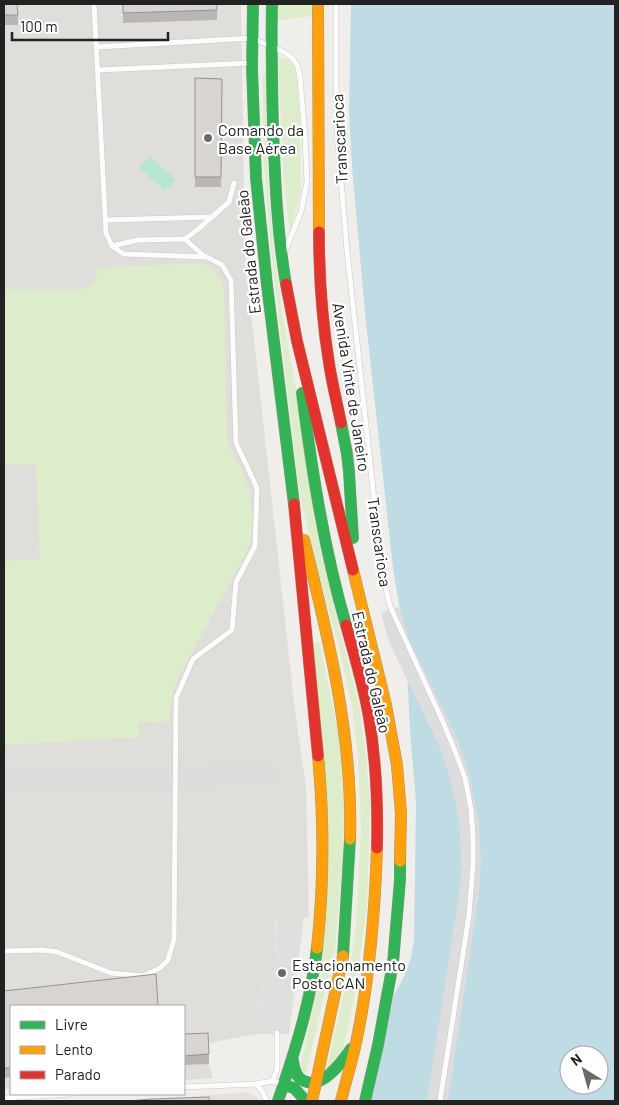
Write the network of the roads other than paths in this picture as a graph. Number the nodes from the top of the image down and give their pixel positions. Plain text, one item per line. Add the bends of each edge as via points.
1 (94, 4) edge
2 (253, 4) edge
3 (272, 4) edge
4 (318, 4) edge
5 (336, 4) edge
6 (252, 38) junction
7 (271, 46) junction
8 (96, 47) junction
9 (252, 63) junction
10 (98, 70) junction
11 (234, 183) dead end
12 (212, 217) junction
13 (105, 220) junction
14 (185, 239) junction
15 (112, 246) junction
16 (206, 257) junction
17 (282, 258) junction
18 (297, 341) junction
19 (294, 495) junction
20 (360, 595) junction
21 (4, 951) edge
22 (277, 1033) dead end
23 (356, 1040) junction
24 (277, 1057) junction
25 (293, 1061) junction
26 (278, 1083) junction
27 (256, 1084) junction
28 (185, 1087) edge
29 (54, 1095) edge
30 (4, 1098) edge
31 (267, 1101) edge
32 (278, 1101) edge
33 (306, 1101) edge
34 (312, 1101) edge
35 (341, 1101) edge
36 (365, 1101) edge
37 (440, 1101) edge

1 - 8 lane
2 - 6 main road, Estrada do Galeão
3 - 7 main road, Estrada do Galeão
4 - 20 main road, Avenida Vinte de Janeiro via 322,307 350,472 353,546
5 - 37 lane, Transcarioca via 338,144 382,572 390,606 455,750 471,808 474,865 469,915
6 - 7 lane
6 - 8 lane
6 - 9 main road, Estrada do Galeão
7 - 17 main road, Estrada do Galeão via 275,184
7 - 17 lane via 294,59 298,67 305,137 307,181 301,212
8 - 10 lane
9 - 10 lane
9 - 19 main road, Estrada do Galeão via 256,178
10 - 13 lane
11 - 12 lane via 229,202
12 - 13 lane
12 - 14 lane
13 - 15 lane
14 - 15 lane via 138,240
14 - 16 lane
15 - 16 lane via 124,254
16 - 21 lane via 222,265 231,280 236,443 257,488 255,546 236,582 232,630 194,659 176,698 174,939 168,960 144,976 111,973 57,952
17 - 18 main road, Estrada do Galeão
18 - 20 main road, Estrada do Galeão
18 - 23 main road, Estrada do Galeão via 324,538 369,717 373,752 377,805 376,883 369,958
19 - 25 main road, Estrada do Galeão via 312,679 322,837 321,909 316,957
19 - 34 main road, Estrada do Galeão, bridge via 343,712 351,825 343,956
20 - 36 main road, Estrada do Galeão via 386,706 401,803 400,880 393,962
22 - 24 lane
23 - 25 main road via 340,1064 316,1083 302,1080 295,1072
23 - 35 main road, Estrada do Galeão
24 - 25 lane
24 - 26 lane
25 - 26 main road, Estrada do Galeão
26 - 27 lane
26 - 32 main road, Estrada do Galeão
26 - 33 main road via 294,1088
27 - 28 lane
27 - 31 lane
29 - 30 lane

